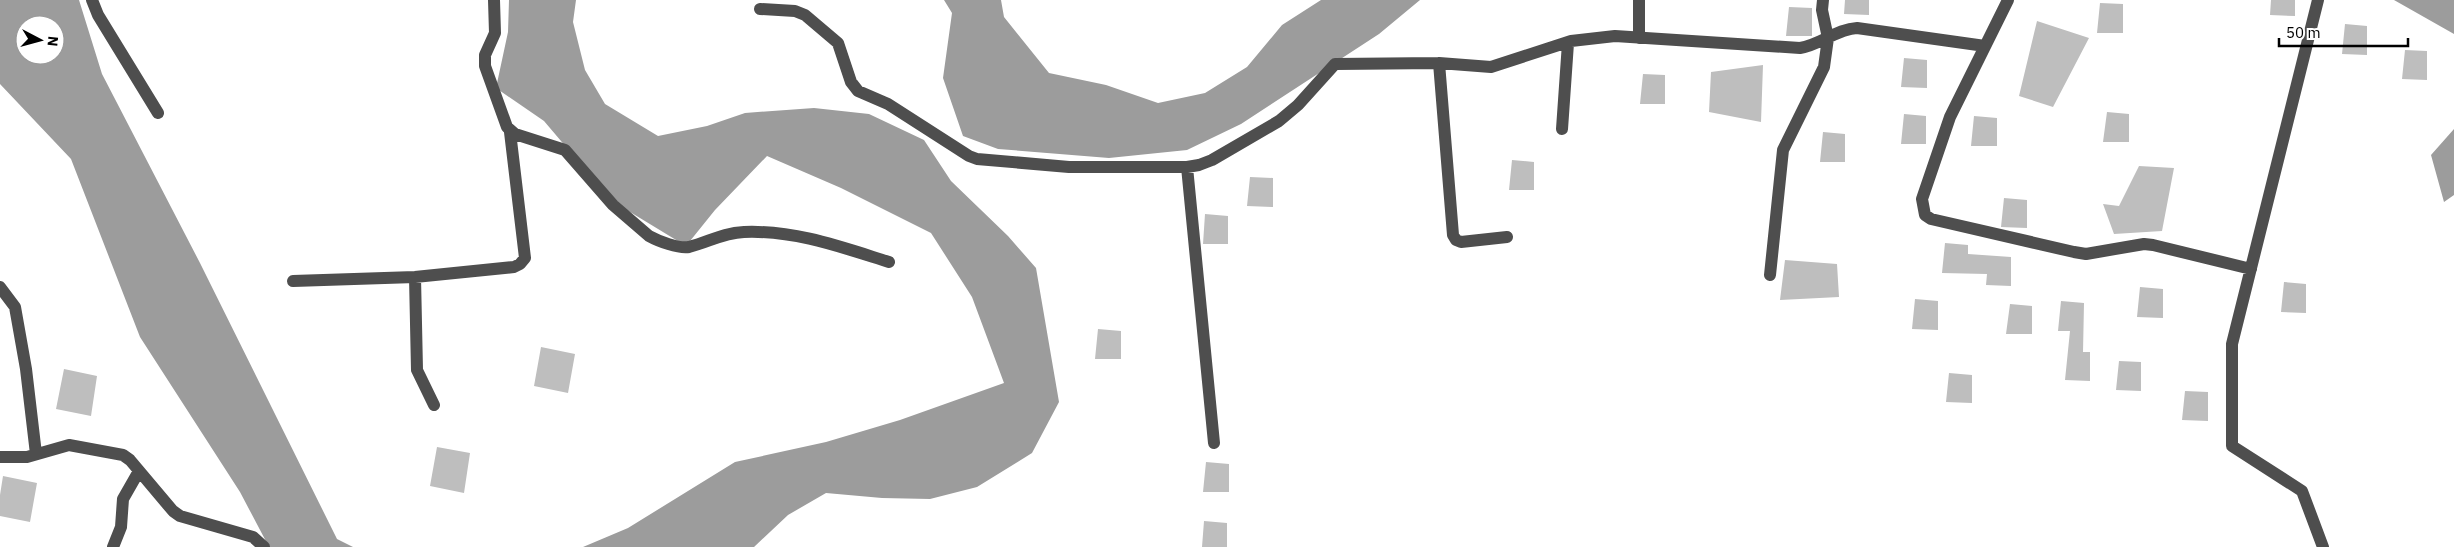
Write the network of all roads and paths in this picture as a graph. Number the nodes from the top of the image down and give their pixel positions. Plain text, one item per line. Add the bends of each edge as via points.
1 (92, 0) edge
2 (494, 0) edge
3 (1639, 0) edge
4 (1823, 0) edge
5 (2008, 0) edge
6 (2318, 0) edge
7 (760, 9) dead end
8 (1639, 38) junction
9 (1828, 38) junction
10 (1568, 43) junction
11 (1985, 46) junction
12 (1439, 63) junction
13 (158, 113) dead end
14 (1562, 129) dead end
15 (510, 132) junction
16 (1187, 167) junction
17 (1507, 237) dead end
18 (889, 262) dead end
19 (2251, 269) junction
20 (1770, 275) dead end
21 (415, 277) junction
22 (293, 281) dead end
23 (0, 287) edge
24 (434, 405) dead end
25 (1214, 443) dead end
26 (36, 454) junction
27 (0, 457) edge
28 (139, 471) junction
29 (113, 547) edge
30 (264, 547) edge
31 (2323, 547) edge

1 - 13 street
2 - 15 street via 495,33 485,54 485,66
3 - 8 street
4 - 9 street
5 - 11 street
6 - 19 street
7 - 16 street via 795,11 805,15 838,43 851,82 858,91 888,104 973,158 1069,167
8 - 9 street via 1800,48
8 - 10 street via 1593,37
9 - 11 street via 1857,28
9 - 20 street via 1823,73 1784,150
10 - 12 street via 1491,67
10 - 14 street
11 - 19 street via 1950,117 1922,199 1925,214 2074,252 2086,254 2153,245
12 - 16 street via 1334,64 1279,122 1212,160
12 - 17 street via 1453,235 1461,242
15 - 18 street via 565,150 613,206 655,240 687,247 740,232 801,236
15 - 21 street via 525,258 514,267
16 - 25 street
19 - 31 street via 2232,344 2232,446 2302,491
21 - 22 street
21 - 24 street via 417,370
23 - 26 street via 15,307
26 - 27 street
26 - 28 street via 59,446 80,446 123,455
28 - 29 street via 123,498 120,527
28 - 30 street via 180,516 253,537

